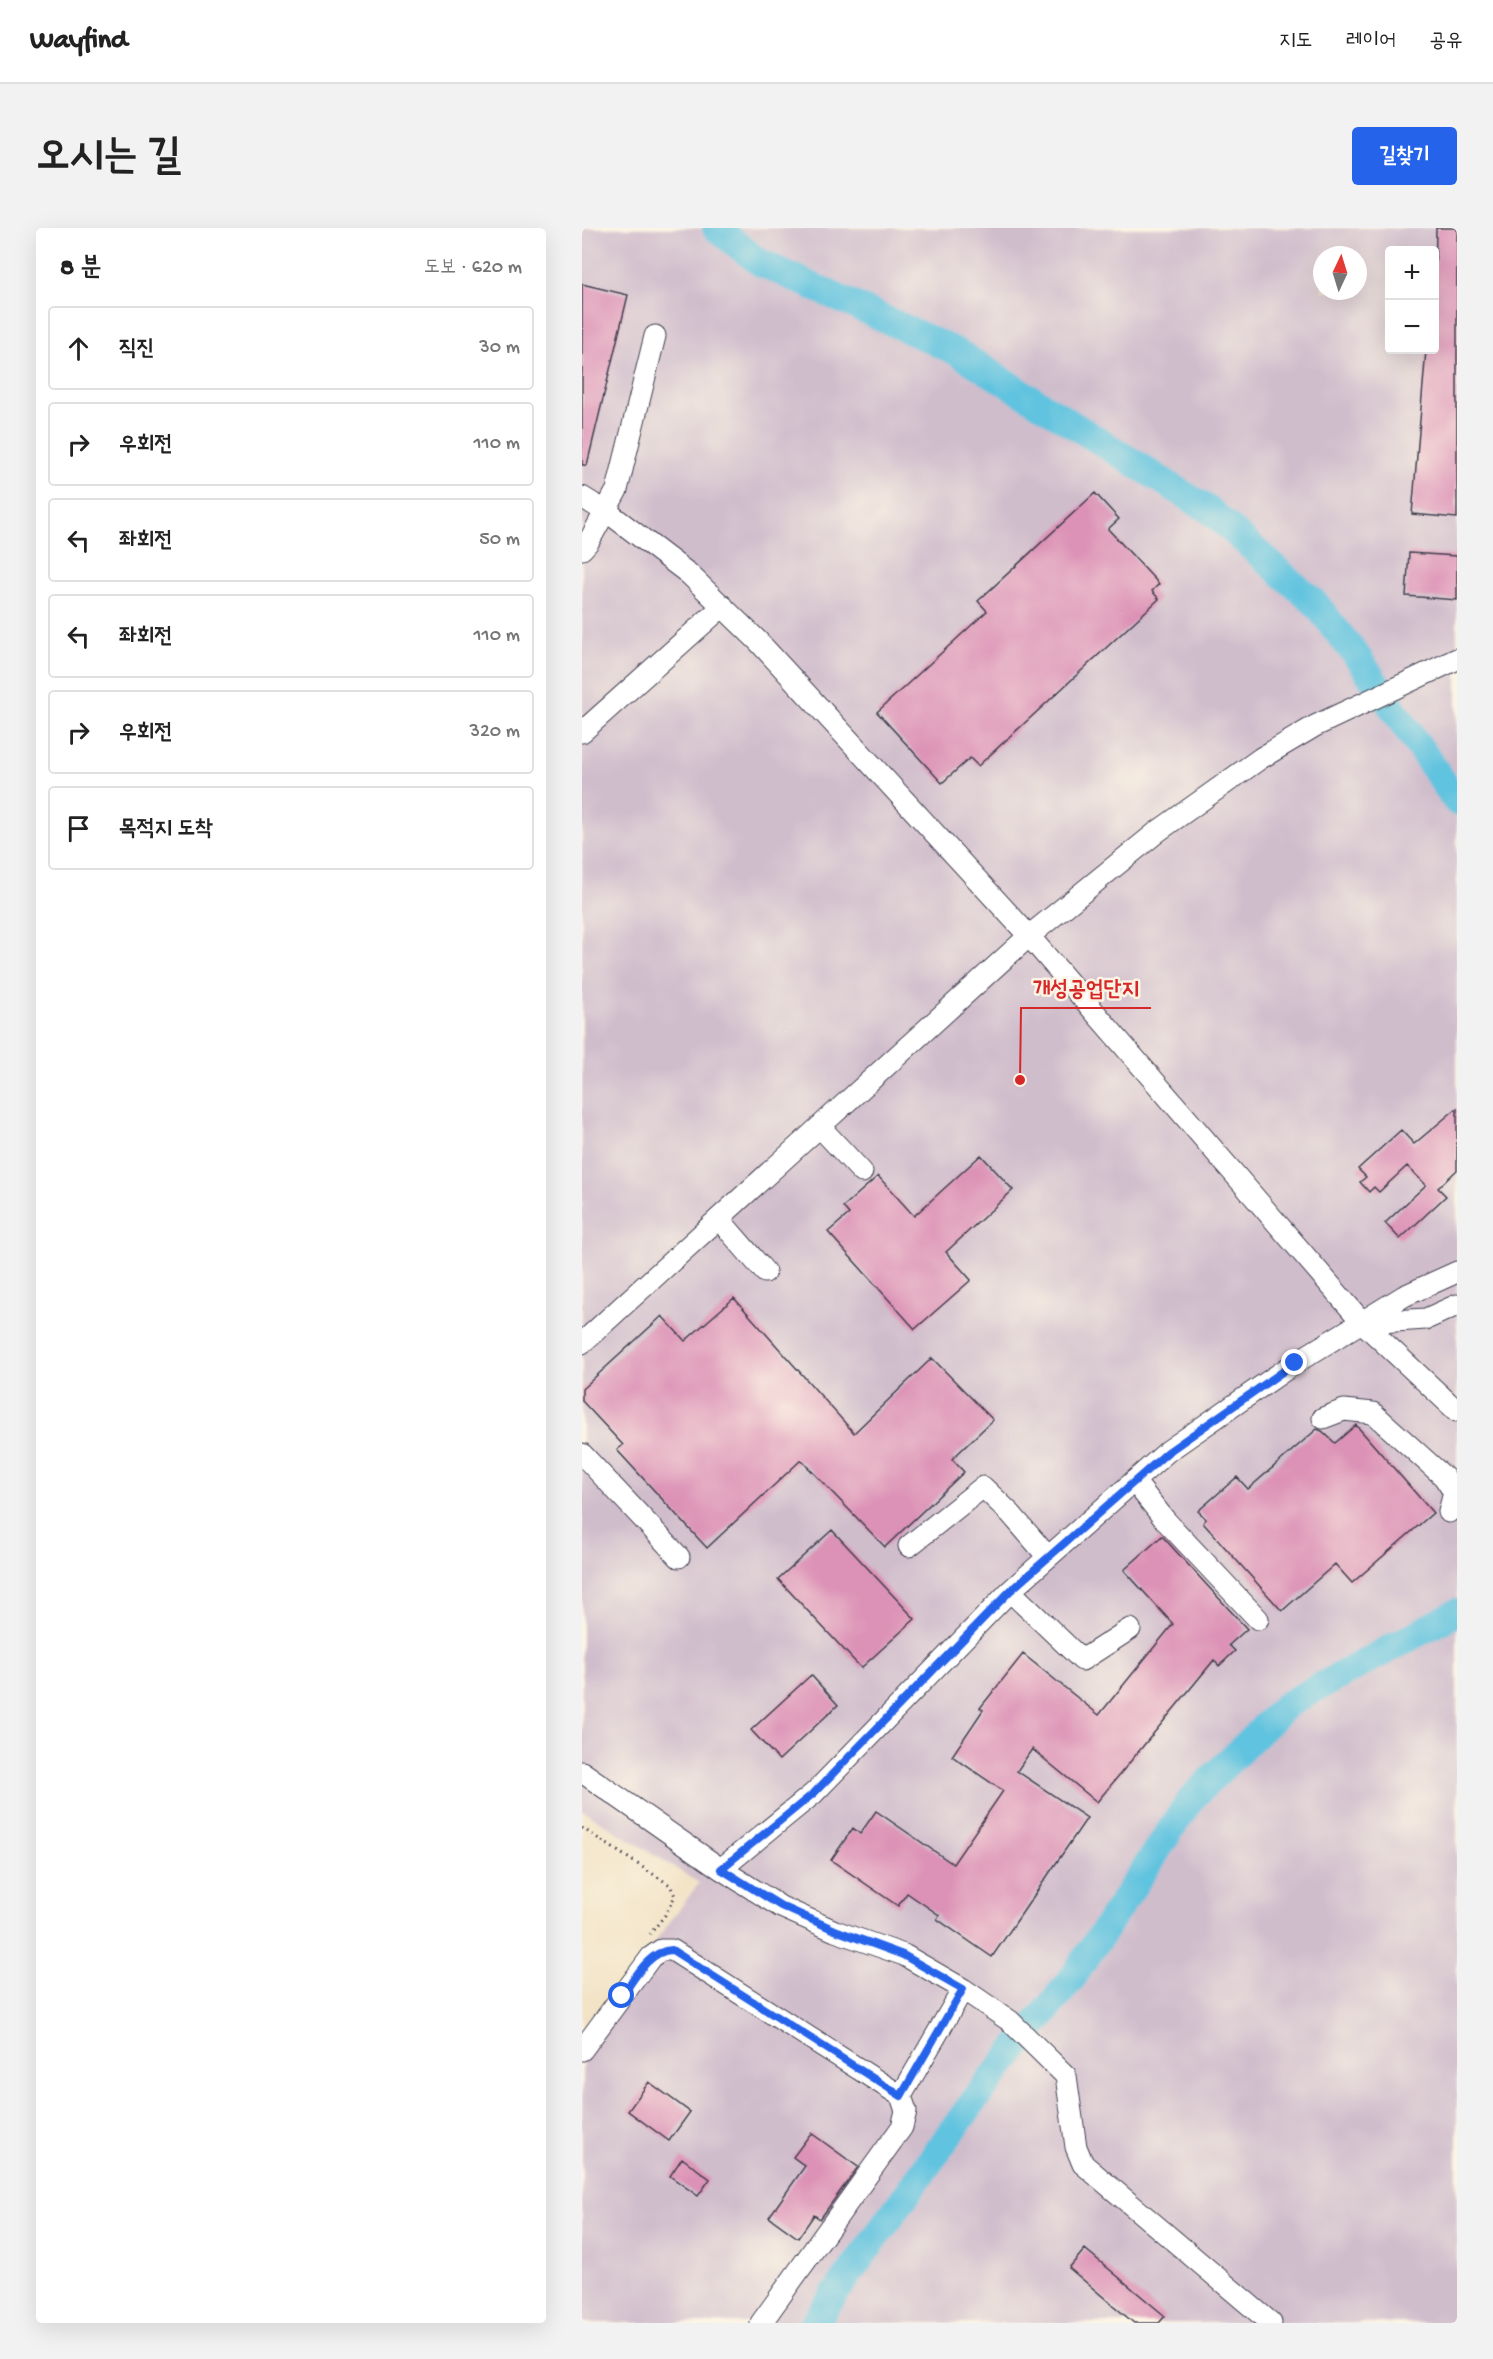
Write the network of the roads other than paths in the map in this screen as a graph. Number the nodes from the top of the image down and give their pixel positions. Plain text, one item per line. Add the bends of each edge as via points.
1 (655, 336) dead end
2 (582, 497) edge
3 (605, 512) junction
4 (582, 549) edge
5 (723, 606) junction
6 (1457, 659) edge
7 (582, 732) edge
8 (1029, 936) junction
9 (820, 1127) junction
10 (862, 1172) dead end
11 (719, 1219) junction
12 (765, 1272) dead end
13 (1457, 1272) edge
14 (1457, 1305) edge
15 (1363, 1323) junction
16 (582, 1343) edge
17 (1457, 1411) edge
18 (1323, 1418) dead end
19 (582, 1454) edge
20 (1450, 1472) edge
21 (1134, 1481) junction
22 (1449, 1512) dead end
23 (909, 1546) dead end
24 (679, 1557) dead end
25 (1048, 1557) junction
26 (1010, 1591) junction
27 (1258, 1619) dead end
28 (1130, 1629) dead end
29 (582, 1772) edge
30 (721, 1869) junction
31 (963, 1989) junction
32 (582, 2050) edge
33 (901, 2096) junction
34 (761, 2323) edge
35 (1271, 2323) edge

1 - 3 street via 617,490
2 - 3 street
3 - 4 street
3 - 5 street via 689,574
5 - 7 street
5 - 8 street
6 - 8 street via 1306,731 1207,795
8 - 9 street
8 - 15 street
9 - 10 street
9 - 11 street
11 - 12 street
11 - 16 street
13 - 15 street via 1404,1296
14 - 15 street via 1426,1319
15 - 17 street
15 - 21 street via 1295,1363 1168,1452
18 - 20 street via 1344,1410 1373,1413
19 - 24 street
20 - 22 street via 1454,1492
21 - 25 street
21 - 27 street via 1165,1520
23 - 25 street via 983,1486
25 - 26 street
26 - 28 street via 1082,1660
26 - 30 street via 814,1793
29 - 30 street
30 - 31 street via 781,1906 903,1955
31 - 33 street
31 - 35 street via 1010,2021 1066,2076 1076,2146 1083,2164
32 - 33 street via 651,1957 661,1950 672,1950
33 - 34 street via 906,2111 902,2127

